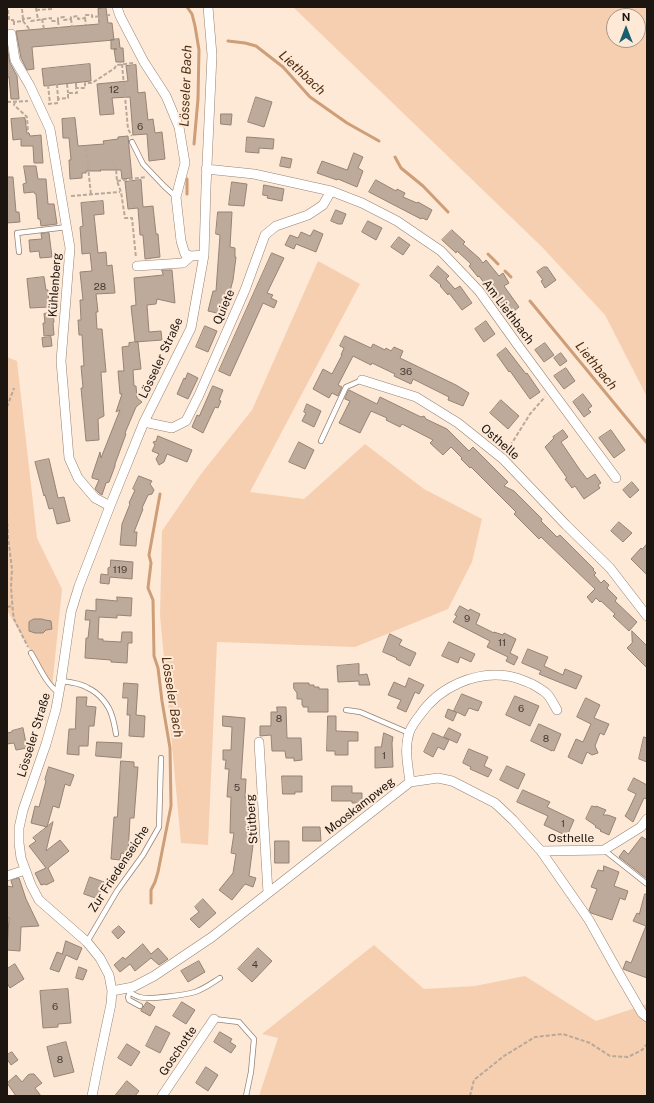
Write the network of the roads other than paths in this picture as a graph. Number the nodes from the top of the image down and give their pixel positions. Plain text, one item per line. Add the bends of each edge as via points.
1 (208, 7) edge
2 (118, 11) edge
3 (13, 30) road end
4 (132, 142) road end
5 (206, 169) junction
6 (331, 191) junction
7 (176, 197) junction
8 (67, 227) junction
9 (19, 252) dead end
10 (204, 255) junction
11 (191, 256) junction
12 (137, 266) road end
13 (362, 380) joint
14 (144, 422) junction
15 (321, 441) dead end
16 (616, 478) dead end
17 (110, 506) junction
18 (647, 616) edge
19 (31, 653) road end
20 (61, 681) junction
21 (59, 692) junction
22 (346, 710) dead end
23 (557, 710) dead end
24 (409, 732) junction
25 (116, 734) dead end
26 (259, 742) dead end
27 (161, 758) dead end
28 (410, 782) junction
29 (647, 819) edge
30 (644, 828) edge
31 (541, 850) junction
32 (604, 850) junction
33 (25, 870) junction
34 (7, 876) edge
35 (647, 884) edge
36 (268, 893) junction
37 (87, 942) junction
38 (220, 978) dead end
39 (128, 990) junction
40 (112, 991) junction
41 (140, 1006) dead end
42 (647, 1017) edge
43 (214, 1018) joint
44 (92, 1096) edge
45 (162, 1096) edge
46 (246, 1096) edge

1 - 5 street, Lösseler Straße via 212,55
2 - 7 street via 144,62 166,96 179,128 185,163
3 - 8 street, Kühlenberg via 15,60 50,129
4 - 7 lane via 143,164
5 - 6 street, Am Liethbach via 254,174
5 - 10 street, Lösseler Straße
6 - 14 street, Quiete via 323,205 308,215 276,226 265,235 242,297 186,421 172,428
6 - 16 street, Am Liethbach via 398,221 440,251 479,291
7 - 11 street via 181,241 185,254
8 - 9 lane via 17,233
8 - 17 street, Kühlenberg via 70,248 61,361 70,458 78,478 95,498
10 - 11 street
10 - 14 street, Lösseler Straße via 191,328
11 - 12 street via 183,263
13 - 15 lane, Osthelle via 346,387
13 - 18 street, Osthelle via 416,397 458,423 503,459 610,568
14 - 17 street, Lösseler Straße
17 - 20 street, Lösseler Straße via 71,612
19 - 21 lane via 48,682
20 - 21 street, Lösseler Straße
20 - 25 lane, Lösseler Straße via 88,687 99,696 113,716
21 - 33 street, Lösseler Straße via 48,737 19,828 21,858
22 - 24 lane via 360,712
23 - 24 street via 548,695 526,682 509,676 476,677 460,682 433,700
24 - 28 street via 406,753
26 - 36 street, Stütberg
27 - 37 lane, Zur Friedenseiche via 159,827
28 - 31 street, Mooskampweg via 438,778 452,781 496,803
28 - 36 street, Mooskampweg
29 - 30 street, Osthelle
30 - 32 street, Osthelle
31 - 32 street, Osthelle
31 - 42 street, Mooskampweg via 589,920 642,1013
32 - 35 lane
33 - 34 street
33 - 37 street via 39,900
36 - 39 street, Mooskampweg via 212,938
37 - 40 street via 109,975
38 - 39 lane via 188,994 141,998 132,995
39 - 40 street, Mooskampweg
39 - 41 lane via 128,1000
40 - 44 street
43 - 45 street, Goschotte via 175,1084
43 - 46 lane via 239,1022 254,1039

